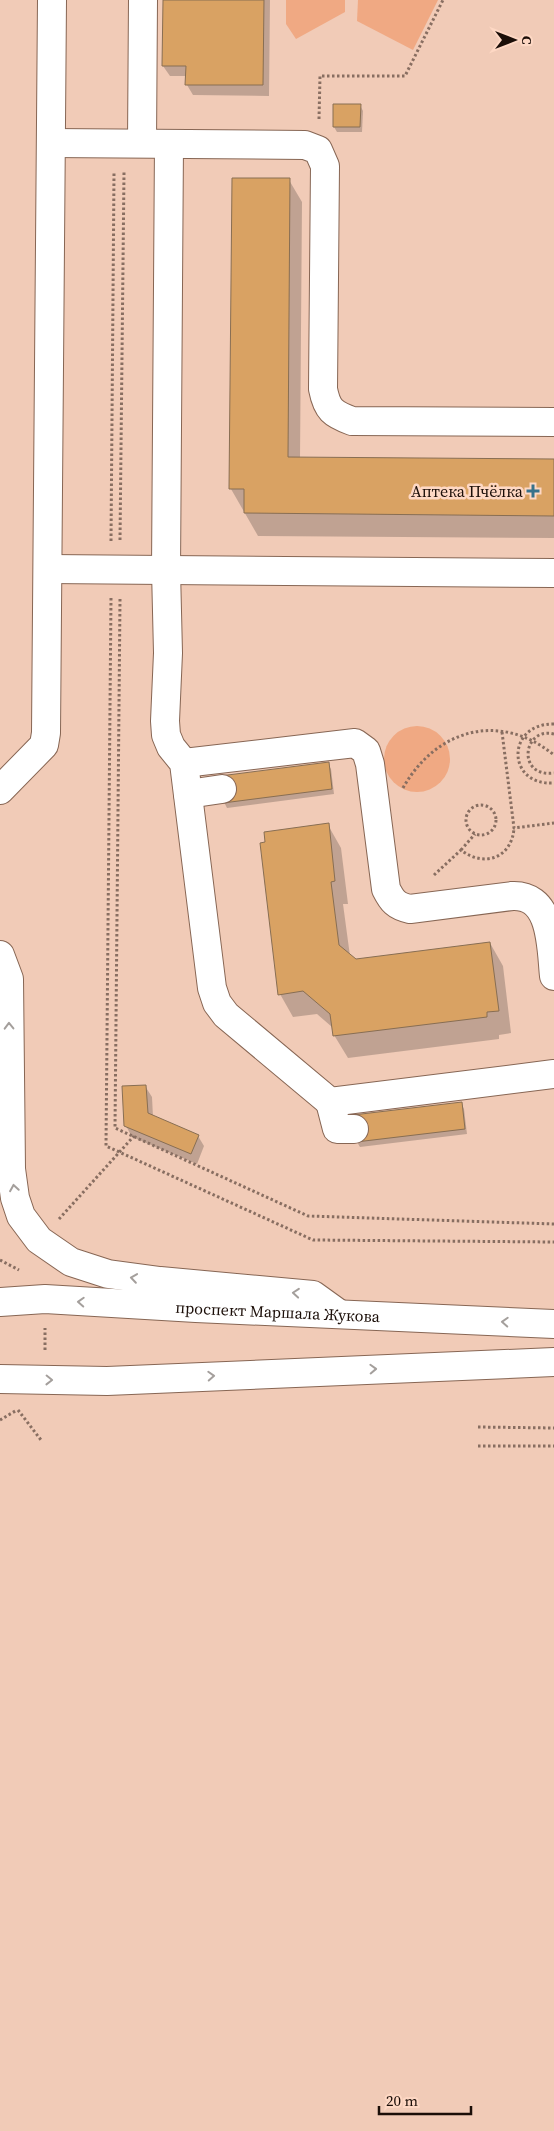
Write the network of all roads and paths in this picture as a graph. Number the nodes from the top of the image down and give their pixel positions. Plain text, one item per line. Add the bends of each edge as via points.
1 (52, 0) edge
2 (143, 0) edge
3 (444, 0) edge
4 (51, 143) junction
5 (142, 143) junction
6 (169, 144) junction
7 (318, 150) junction
8 (554, 422) edge
9 (48, 569) junction
10 (166, 570) junction
11 (554, 573) edge
12 (554, 724) edge
13 (502, 732) junction
14 (554, 734) edge
15 (524, 736) junction
16 (533, 741) junction
17 (554, 755) edge
18 (184, 763) junction
19 (554, 774) edge
20 (554, 783) edge
21 (222, 789) dead end
22 (0, 790) edge
23 (401, 791) dead end
24 (188, 794) junction
25 (554, 822) edge
26 (514, 828) junction
27 (475, 834) junction
28 (461, 850) junction
29 (432, 906) junction
30 (0, 955) edge
31 (554, 976) edge
32 (554, 1074) edge
33 (330, 1102) junction
34 (354, 1129) dead end
35 (134, 1136) dead end
36 (39, 1240) junction
37 (14, 1267) dead end
38 (45, 1300) junction
39 (0, 1302) edge
40 (338, 1313) junction
41 (554, 1324) edge
42 (554, 1362) edge
43 (0, 1380) edge
44 (44, 1380) junction
45 (18, 1410) dead end
46 (478, 1427) dead end
47 (554, 1428) edge
48 (41, 1440) dead end
49 (478, 1446) dead end
50 (554, 1446) edge

1 - 4 street
2 - 5 street
3 - 7 path via 405,76 320,76
4 - 5 street
4 - 9 street
5 - 6 street
6 - 7 street via 305,145
6 - 10 street
7 - 8 street via 325,166 323,389 326,405 338,416 352,421
9 - 10 street
9 - 22 street via 44,745
10 - 11 street
10 - 18 street via 166,735
12 - 15 path via 540,724
13 - 15 path
13 - 23 path via 462,735 443,744 426,756
13 - 26 path
14 - 16 path via 542,734
15 - 16 path
15 - 20 path via 518,755 521,768 542,784
16 - 17 path
16 - 19 path via 527,755 530,764 536,771
18 - 24 street
18 - 29 street via 355,743 366,751 370,764 386,889 390,898 398,906 410,909
21 - 24 street
24 - 33 street via 212,988 217,1003 226,1015
25 - 26 path
26 - 28 path via 510,845 496,857 477,859
27 - 27 path via 483,836 496,827 494,811 488,806 480,804 467,814 469,830
27 - 28 path
28 - 29 path via 417,891
29 - 31 street via 512,896 531,900 542,911 548,928
36 -> 30 street via 21,1216 11,1169 9,979
32 - 33 street
33 - 34 street via 337,1129
35 - 36 path
36 - 37 path
40 -> 36 street via 313,1295 160,1282 108,1274 71,1262
38 - 39 street, проспект Маршала Жукова
40 -> 38 street, проспект Маршала Жукова
38 - 44 path
41 -> 40 street, проспект Маршала Жукова
44 -> 42 street via 107,1381
43 - 44 street
45 - 48 path
46 - 47 path
49 - 50 path

